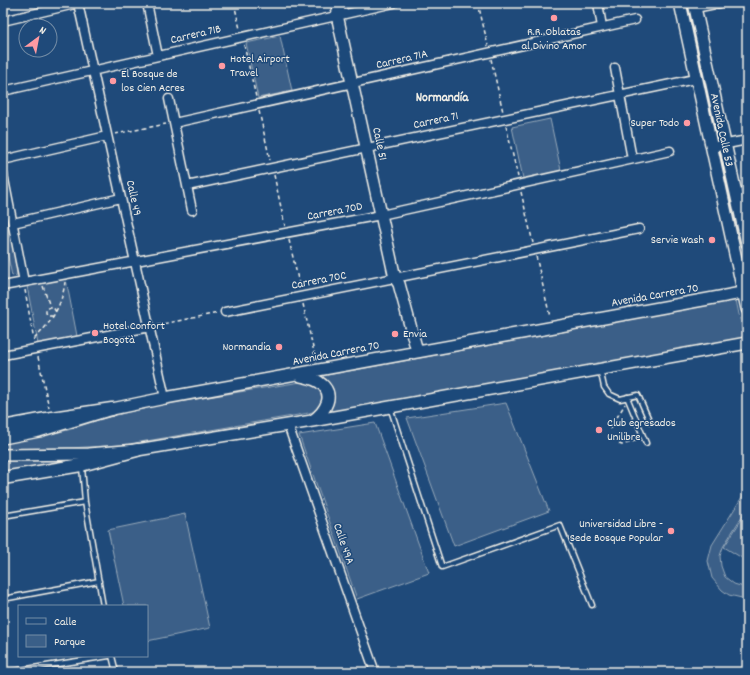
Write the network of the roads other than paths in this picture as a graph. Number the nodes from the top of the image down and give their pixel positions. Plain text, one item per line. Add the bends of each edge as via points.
1 (79, 3) edge
2 (147, 3) edge
3 (394, 3) edge
4 (598, 3) edge
5 (680, 3) edge
6 (720, 3) edge
7 (694, 6) edge
8 (339, 10) edge
9 (635, 20) dead end
10 (3, 21) edge
11 (602, 27) junction
12 (158, 56) junction
13 (615, 68) dead end
14 (93, 71) junction
15 (690, 80) dead end
16 (355, 82) junction
17 (3, 91) edge
18 (620, 95) junction
19 (169, 99) dead end
20 (174, 123) junction
21 (107, 136) junction
22 (747, 140) edge
23 (726, 145) junction
24 (712, 147) junction
25 (369, 148) junction
26 (670, 151) dead end
27 (632, 159) junction
28 (3, 160) edge
29 (3, 174) edge
30 (187, 186) junction
31 (121, 198) junction
32 (192, 210) dead end
33 (384, 215) junction
34 (13, 223) junction
35 (638, 229) dead end
36 (747, 243) edge
37 (135, 260) junction
38 (398, 280) junction
39 (24, 282) junction
40 (3, 286) edge
41 (745, 293) edge
42 (747, 309) edge
43 (225, 312) road end
44 (150, 327) junction
45 (747, 343) edge
46 (417, 352) junction
47 (3, 355) edge
48 (600, 369) junction
49 (298, 375) junction
50 (166, 398) junction
51 (627, 398) junction
52 (389, 407) junction
53 (112, 409) junction
54 (312, 421) junction
55 (650, 422) dead end
56 (288, 425) junction
57 (3, 427) edge
58 (3, 438) edge
59 (645, 441) road end
60 (137, 450) junction
61 (3, 455) edge
62 (81, 465) junction
63 (3, 478) edge
64 (85, 502) junction
65 (3, 516) edge
66 (99, 581) junction
67 (3, 599) edge
68 (103, 605) edge
69 (592, 605) dead end
70 (103, 657) edge
71 (112, 657) edge
72 (8, 672) edge
73 (116, 672) edge
74 (375, 672) edge

1 - 10 street
1 - 14 street, Calle 49
2 - 12 street
3 - 8 street, Carrera 71B
4 - 11 street
5 - 24 main road, Avenida Calle 53
6 - 7 street
7 - 23 main road, Avenida Calle 53
8 - 12 street, Carrera 71B via 242,37
8 - 16 main road, Calle 51
9 - 11 street, Carrera 71A
11 - 16 street, Carrera 71A
12 - 14 street, Carrera 71B
13 - 18 street
14 - 17 street, Carrera 71B
14 - 21 street, Calle 49
15 - 18 street, Carrera 71
16 - 20 street, Carrera 71A
16 - 25 main road, Calle 51
18 - 25 street, Carrera 71
18 - 27 street
19 - 20 street
20 - 30 street
21 - 28 street
21 - 31 street, Calle 49
22 - 23 street
23 - 24 street
23 - 36 main road, Avenida Calle 53
24 - 41 main road, Avenida Calle 53
25 - 30 street, Carrera 71
25 - 33 main road, Calle 51
26 - 27 street, Carrera 70D
27 - 33 street, Carrera 70D
29 - 34 street
30 - 32 street
31 - 34 street
31 - 37 street, Calle 49
33 - 37 street, Carrera 70D
33 - 38 main road, Calle 51
34 - 39 street
35 - 38 street, Carrera 70C
37 - 39 street, Carrera 70D
37 - 44 street, Calle 49
38 - 43 street, Carrera 70C
38 - 46 main road, Calle 51
39 - 40 street, Carrera 70D
41 - 42 main road, Avenida Calle 53
41 - 46 main road, Avenida Carrera 70
44 - 47 street
44 - 50 street, Calle 49
45 - 48 main road
46 - 49 main road, Avenida Carrera 70
48 - 51 lane via 606,392 619,398
48 - 52 main road
49 - 50 main road, Avenida Carrera 70
49 - 54 main road via 318,382 327,394 326,406
50 - 53 main road, Avenida Carrera 70
51 - 55 lane via 638,395
51 - 59 lane
52 - 54 main road
52 - 69 lane via 442,567 560,525
53 - 57 main road
53 - 58 main road, Avenida Carrera 70 via 39,431
54 - 56 main road
56 - 60 main road
56 - 74 street, Calle 49A
60 - 61 main road via 89,454
60 - 62 main road
62 - 63 main road
62 - 64 lane
64 - 65 lane
64 - 66 lane
66 - 67 lane
66 - 68 lane
70 - 72 lane
71 - 73 lane

